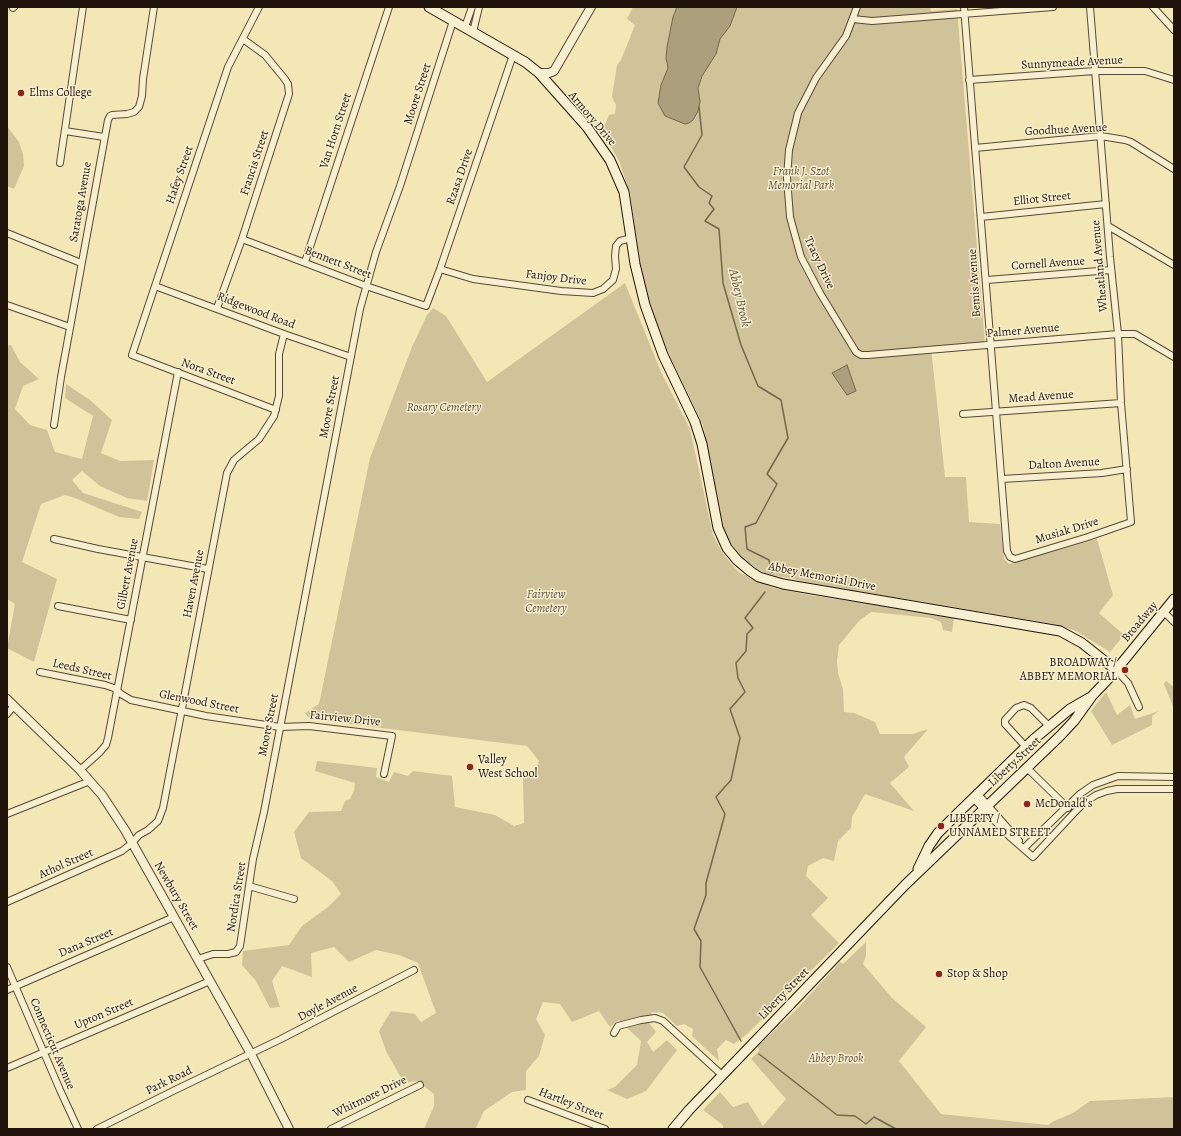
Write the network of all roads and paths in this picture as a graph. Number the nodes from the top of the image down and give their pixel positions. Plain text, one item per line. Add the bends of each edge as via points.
1 (83, 7) edge
2 (154, 7) edge
3 (259, 7) edge
4 (389, 7) edge
5 (429, 7) edge
6 (472, 7) edge
7 (479, 7) edge
8 (591, 7) edge
9 (857, 7) edge
10 (1052, 7) edge
11 (1090, 7) edge
12 (1153, 7) edge
13 (964, 10) edge
14 (853, 19) junction
15 (453, 21) junction
16 (469, 30) junction
17 (1174, 30) edge
18 (243, 39) junction
19 (513, 55) junction
20 (1095, 71) junction
21 (538, 73) junction
22 (969, 80) junction
23 (1174, 80) edge
24 (65, 131) junction
25 (1101, 136) junction
26 (104, 137) junction
27 (975, 148) junction
28 (60, 163) dead end
29 (1174, 169) edge
30 (1106, 204) junction
31 (981, 217) junction
32 (1108, 226) junction
33 (7, 233) edge
34 (632, 238) junction
35 (242, 239) junction
36 (305, 262) junction
37 (81, 263) junction
38 (1174, 265) edge
39 (440, 269) junction
40 (1111, 270) junction
41 (986, 280) junction
42 (155, 286) junction
43 (366, 286) junction
44 (7, 305) edge
45 (426, 306) joint
46 (217, 308) junction
47 (70, 327) junction
48 (284, 334) junction
49 (1118, 334) junction
50 (990, 345) junction
51 (931, 350) joint
52 (132, 355) joint
53 (351, 357) junction
54 (1174, 357) edge
55 (178, 372) junction
56 (1121, 403) junction
57 (276, 410) junction
58 (996, 412) junction
59 (963, 414) dead end
60 (54, 425) dead end
61 (1127, 469) junction
62 (1002, 479) junction
63 (1131, 522) joint
64 (54, 539) dead end
65 (143, 557) junction
66 (1010, 557) joint
67 (208, 569) junction
68 (1174, 599) edge
69 (58, 606) dead end
70 (1164, 612) junction
71 (131, 620) junction
72 (1174, 622) edge
73 (1116, 670) junction
74 (40, 672) dead end
75 (118, 691) junction
76 (1092, 696) junction
77 (7, 699) edge
78 (14, 706) junction
79 (1139, 707) dead end
80 (181, 711) junction
81 (7, 714) edge
82 (1079, 714) joint
83 (1061, 716) joint
84 (1049, 726) junction
85 (280, 727) junction
86 (1026, 747) junction
87 (1026, 767) junction
88 (80, 770) junction
89 (384, 774) dead end
90 (1174, 777) edge
91 (90, 781) junction
92 (1174, 789) edge
93 (975, 796) junction
94 (265, 806) joint
95 (985, 806) junction
96 (1066, 806) junction
97 (1074, 813) junction
98 (7, 814) edge
99 (132, 843) junction
100 (1024, 848) junction
101 (914, 876) junction
102 (249, 886) junction
103 (294, 899) dead end
104 (7, 902) edge
105 (174, 917) junction
106 (198, 959) junction
107 (7, 967) edge
108 (414, 970) dead end
109 (210, 981) junction
110 (15, 986) junction
111 (7, 990) edge
112 (614, 1033) dead end
113 (44, 1052) junction
114 (251, 1054) junction
115 (7, 1068) edge
116 (722, 1075) junction
117 (420, 1085) dead end
118 (528, 1100) dead end
119 (602, 1128) edge
120 (78, 1129) edge
121 (97, 1129) edge
122 (288, 1129) edge
123 (330, 1129) edge
124 (673, 1129) edge

1 - 24 street
2 - 26 street, Saratoga Avenue via 139,107 132,113 110,116
3 - 18 street, Hafey Street
4 - 36 street, Van Horn Street
5 - 15 main road, Armory Drive
6 - 16 street
7 - 16 street
8 - 21 street via 554,71
9 - 14 street, Tracy Drive
10 - 13 street
11 - 20 street, Wheatland Avenue
12 - 17 street
13 - 14 street via 872,21
13 - 22 street, Bemis Avenue
14 - 51 street, Tracy Drive via 843,41 809,89 794,125 787,178 792,230 808,271 856,352 868,355
15 - 16 main road, Armory Drive
15 - 43 street, Moore Street
16 - 19 main road, Armory Drive
18 - 35 street, Francis Street via 264,55 284,78 288,84 289,94
18 - 42 street, Hafey Street via 228,67
19 - 21 main road, Armory Drive
19 - 39 street, Rzasa Drive
20 - 22 street, Sunnymeade Avenue
20 - 23 street, Sunnymeade Avenue via 1145,71
20 - 25 street, Wheatland Avenue
21 - 34 main road, Armory Drive via 587,127 610,160 624,192
22 - 27 street, Bemis Avenue
24 - 26 street
24 - 28 street
25 - 27 street, Goodhue Avenue
25 - 29 street, Goodhue Avenue via 1131,142
25 - 30 street, Wheatland Avenue
26 - 37 street, Saratoga Avenue
27 - 31 street, Bemis Avenue
30 - 31 street, Elliot Street
30 - 32 street, Wheatland Avenue
31 - 41 street, Bemis Avenue
32 - 38 street
32 - 40 street, Wheatland Avenue
33 - 37 street
34 - 39 street, Fanjoy Drive via 620,241 616,246 616,269 613,280 603,289 593,293 473,279
34 - 73 main road, Abbey Memorial Drive via 638,278 650,322 695,422 702,444 718,528 727,548 750,572 790,586 1060,631 1082,642
35 - 36 street, Bennett Street
35 - 46 street, Francis Street
36 - 43 street, Bennett Street
37 - 47 street, Saratoga Avenue
39 - 45 street, Rzasa Drive
40 - 41 street, Cornell Avenue
40 - 49 street, Wheatland Avenue
41 - 50 street, Bemis Avenue
42 - 46 street, Ridgewood Road
42 - 52 street, Hafey Street
43 - 45 street, Bennett Street
43 - 53 street, Moore Street
44 - 47 street
46 - 48 street, Ridgewood Road
47 - 60 street, Saratoga Avenue
48 - 53 street, Ridgewood Road
48 - 57 street, Haven Avenue via 279,354 280,389
49 - 50 street, Palmer Avenue
49 - 54 street, Palmer Avenue via 1135,334
49 - 56 street, Wheatland Avenue
50 - 51 street, Palmer Avenue
50 - 58 street, Bemis Avenue
52 - 55 street, Nora Street
53 - 85 street, Moore Street
55 - 57 street, Nora Street
55 - 65 street, Gilbert Avenue
56 - 58 street, Mead Avenue
56 - 61 street, Wheatland Avenue
57 - 67 street, Haven Avenue via 260,439 234,460 228,469
58 - 59 street, Mead Avenue
58 - 62 street, Bemis Avenue
61 - 62 street, Dalton Avenue
61 - 63 street, Wheatland Avenue
62 - 66 street, Bemis Avenue
63 - 66 street, Musiak Drive via 1020,558
64 - 65 street
65 - 67 street
65 - 71 street, Gilbert Avenue
67 - 80 street, Haven Avenue
68 - 70 main road, Broadway
69 - 71 street
70 - 72 street
70 - 73 main road, Broadway
71 - 75 street, Gilbert Avenue
73 - 76 main road, Broadway
73 - 79 street via 1128,683
74 - 75 street, Leeds Street via 105,685
75 - 80 street, Glenwood Street via 131,700
75 - 88 street, Gilbert Avenue via 106,744
76 - 82 main road, Broadway
76 - 83 main road, Broadway
77 - 78 street, Newbury Street
78 - 81 street
78 - 88 street, Newbury Street
80 - 85 street, Glenwood Street
80 - 99 street, Haven Avenue via 160,818
82 - 87 main road, Liberty Street via 1060,736
83 - 84 main road, Liberty Street
84 - 86 main road, Liberty Street
84 - 86 street via 1031,708 1024,705 1016,708 1005,722
85 - 89 street, Fairview Drive via 310,726 392,736
85 - 94 street, Moore Street
86 - 93 main road, Liberty Street
87 - 95 main road, Liberty Street
87 - 96 street
88 - 91 street, Newbury Street
90 - 96 street via 1118,776 1092,785
91 - 98 street
91 - 99 street, Newbury Street via 102,794
92 - 97 street via 1131,788 1107,791 1084,803
93 - 95 street
93 - 101 main road, Liberty Street via 938,833
94 - 102 street, Nordica Street
95 - 100 street via 1010,837
95 - 101 main road, Liberty Street
96 - 97 street
96 - 100 street
97 - 100 street via 1034,857
99 - 104 street, Athol Street via 122,851
99 - 105 street, Newbury Street
101 - 116 main road, Liberty Street
102 - 103 street
102 - 106 street, Nordica Street via 240,946 236,952 213,954
105 - 106 street, Newbury Street
105 - 110 street, Dana Street
106 - 109 street, Newbury Street
107 - 110 street, Connecticut Avenue
108 - 114 street, Doyle Avenue
109 - 113 street, Upton Street
109 - 114 street, Newbury Street
110 - 111 street, Dana Street
110 - 113 street, Connecticut Avenue
112 - 116 street via 618,1026 641,1020 655,1018 663,1021
113 - 115 street, Upton Street
113 - 120 street, Connecticut Avenue
114 - 121 street, Park Road
114 - 122 street, Newbury Street
116 - 124 main road, Liberty Street
117 - 123 street, Whitmore Drive
118 - 119 street, Hartley Street

